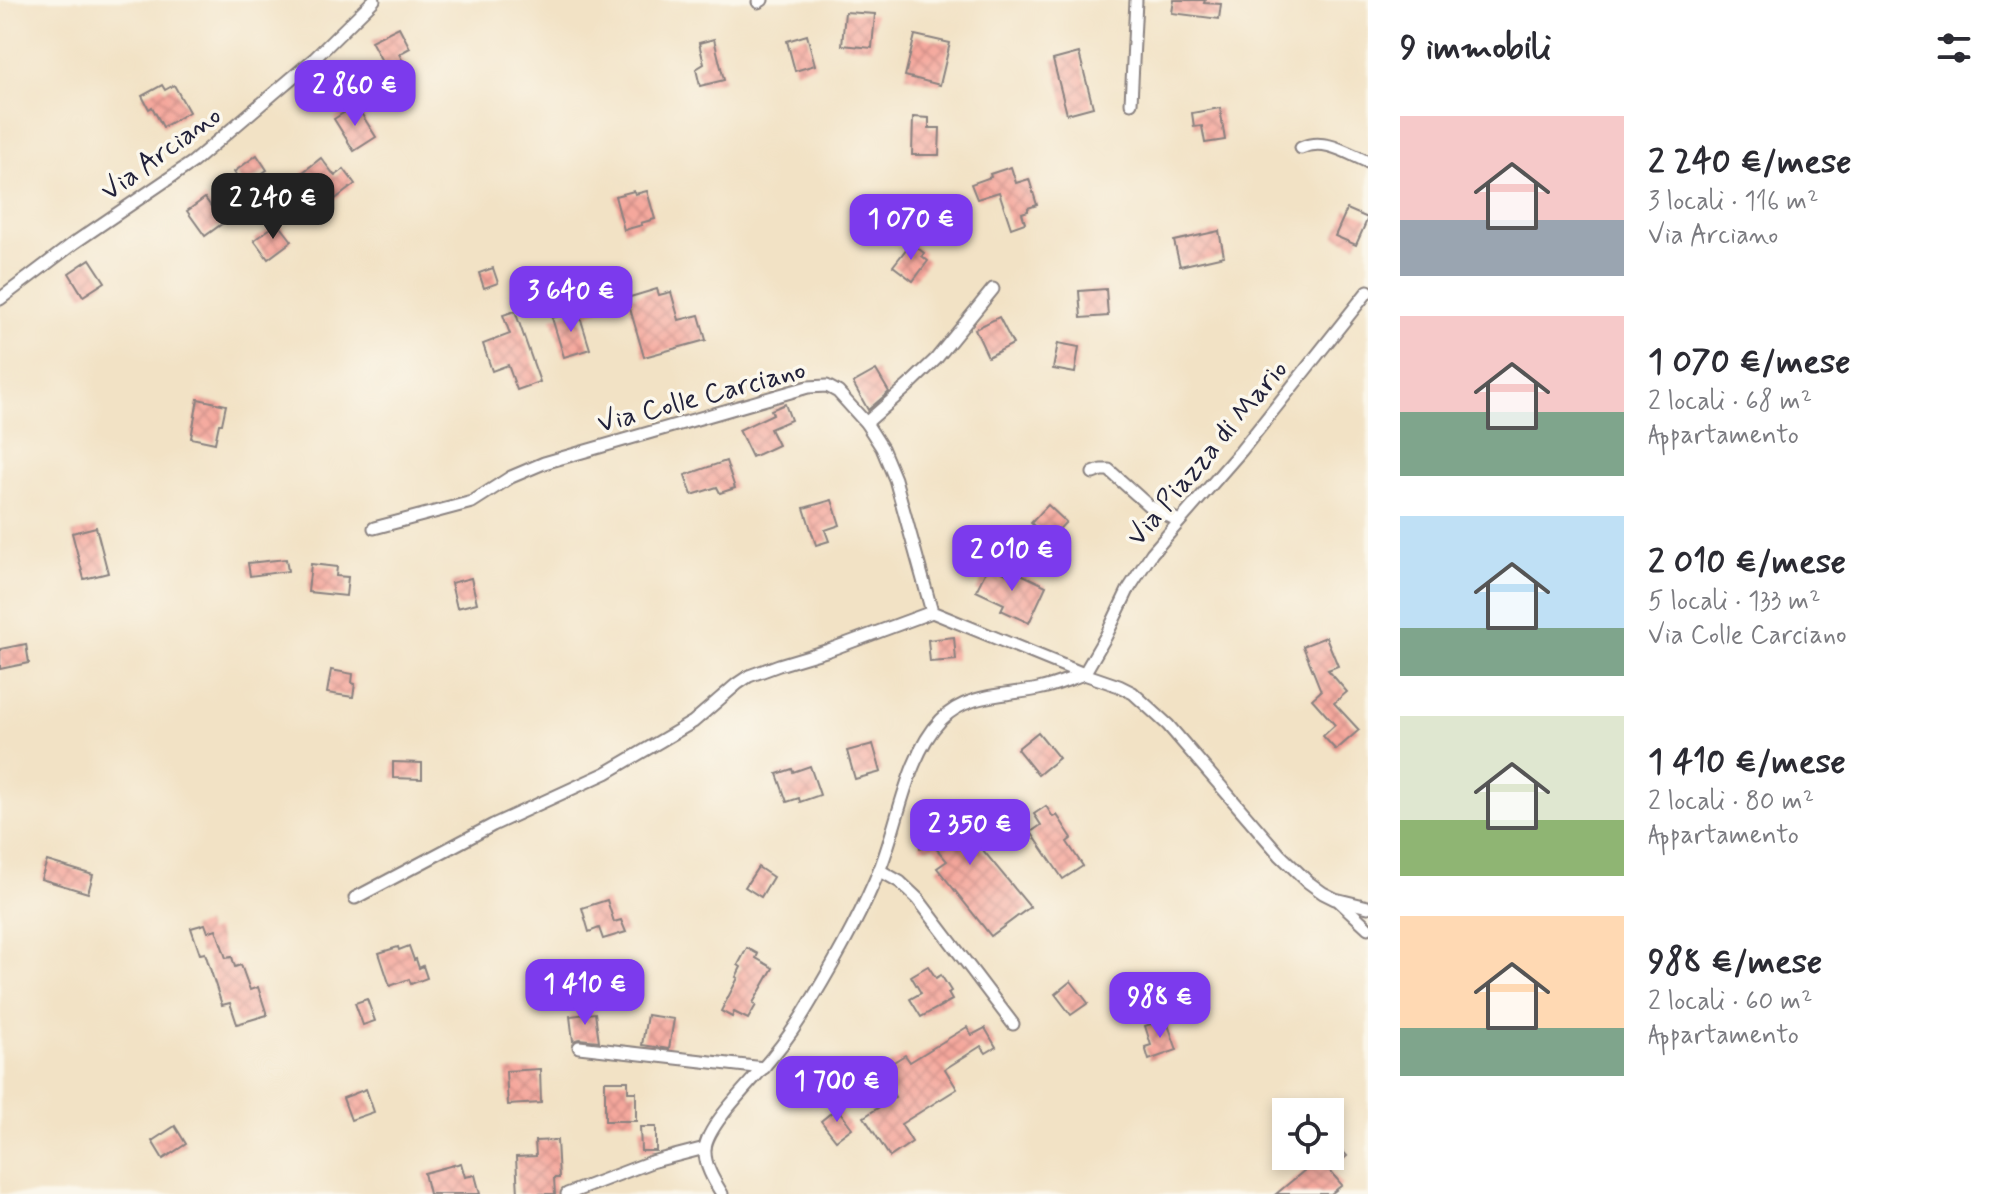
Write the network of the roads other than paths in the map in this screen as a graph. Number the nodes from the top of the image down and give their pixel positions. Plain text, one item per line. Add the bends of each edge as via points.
1 (374, 0) edge
2 (1136, 0) edge
3 (1131, 103) dead end
4 (1301, 148) dead end
5 (1368, 162) edge
6 (993, 289) dead end
7 (1368, 291) edge
8 (0, 299) edge
9 (866, 423) junction
10 (1093, 473) dead end
11 (1179, 521) junction
12 (374, 528) dead end
13 (932, 612) junction
14 (1084, 674) junction
15 (879, 870) junction
16 (355, 898) dead end
17 (1339, 900) junction
18 (1368, 907) edge
19 (1368, 928) edge
20 (1013, 1024) dead end
21 (579, 1047) dead end
22 (764, 1068) junction
23 (705, 1148) junction
24 (567, 1194) edge
25 (722, 1194) edge

1 - 8 street, Via Arciano via 308,65 193,162
2 - 3 street
4 - 5 street via 1322,143
6 - 9 street via 936,359
7 - 11 street, Via Piazza di Mario
9 - 12 street, Via Colle Carciano via 835,390 814,385 544,463 472,502
9 - 13 street, Via Colle Carciano via 893,474
10 - 11 street via 1109,470 1149,506
11 - 14 street, Via Piazza di Mario via 1138,572
13 - 14 street
13 - 16 street via 749,676 693,722 606,773
14 - 15 street via 1039,689 981,698 945,716 918,758
14 - 17 street via 1125,688 1143,701 1287,862 1311,885
15 - 20 street via 918,899
15 - 22 street via 825,977
17 - 18 street
17 - 19 street
21 - 22 street
22 - 23 street via 715,1125
23 - 24 street
23 - 25 street

